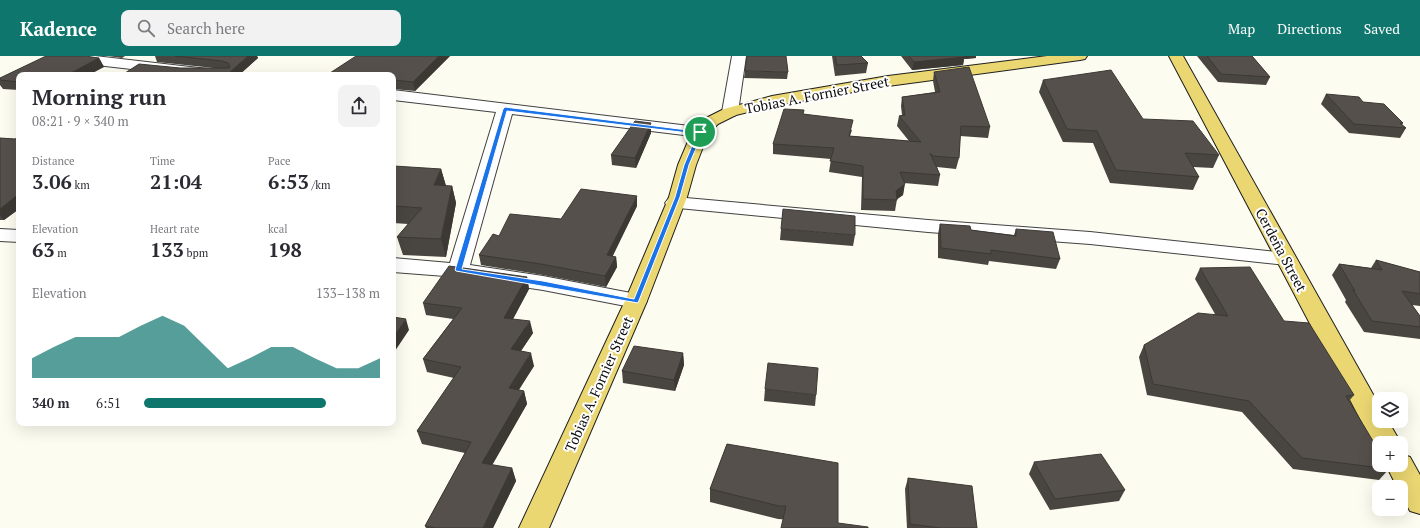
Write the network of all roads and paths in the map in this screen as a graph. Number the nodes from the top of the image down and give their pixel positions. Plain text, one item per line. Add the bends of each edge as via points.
1 (70, 56) edge
2 (739, 56) edge
3 (1080, 56) edge
4 (1176, 56) edge
5 (197, 72) edge
6 (396, 95) edge
7 (505, 109) junction
8 (730, 112) junction
9 (700, 132) junction
10 (675, 203) junction
11 (0, 234) edge
12 (16, 236) edge
13 (1286, 259) junction
14 (396, 265) edge
15 (458, 270) junction
16 (636, 301) junction
17 (1384, 436) edge
18 (1404, 472) edge
19 (1420, 502) edge
20 (534, 528) edge

1 - 5 street
2 - 8 street
3 - 8 main road, Tobias A. Fornier Street via 888,81 772,101
4 - 13 main road, Cerdeña Street
6 - 7 street
7 - 9 street
7 - 15 street
8 - 9 main road, Tobias A. Fornier Street
9 - 10 main road, Tobias A. Fornier Street
10 - 13 street via 1090,238
10 - 16 main road, Tobias A. Fornier Street
11 - 12 street
13 - 17 main road, Cerdeña Street
14 - 15 street
15 - 16 street
16 - 20 main road, Tobias A. Fornier Street
18 - 19 main road

